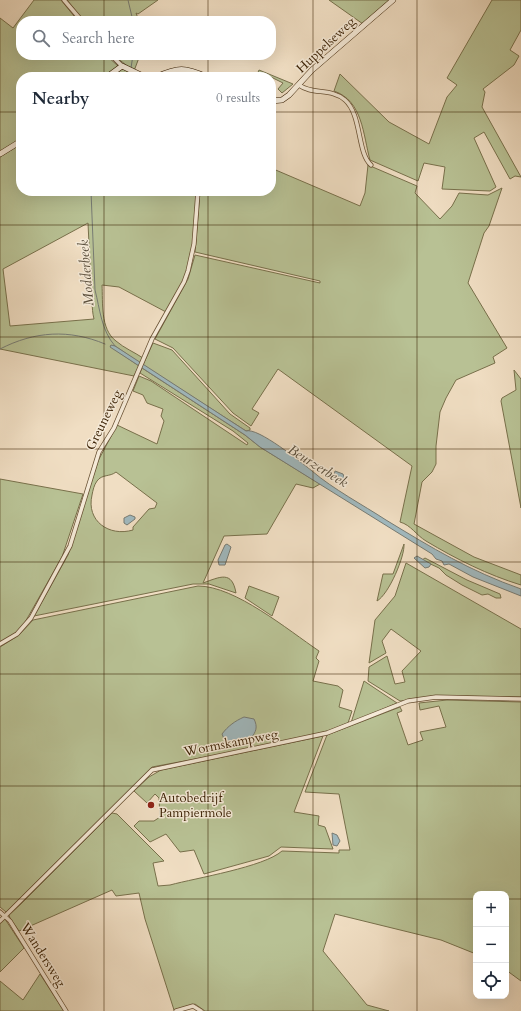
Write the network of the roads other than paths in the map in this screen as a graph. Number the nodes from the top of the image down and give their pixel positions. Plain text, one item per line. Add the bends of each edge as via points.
1 (64, 0) edge
2 (393, 0) edge
3 (78, 16) edge
4 (115, 60) edge
5 (122, 66) junction
6 (114, 72) edge
7 (130, 72) edge
8 (170, 72) edge
9 (196, 72) edge
10 (299, 85) junction
11 (276, 101) edge
12 (16, 144) edge
13 (0, 154) edge
14 (371, 165) dead end
15 (198, 196) edge
16 (0, 644) edge
17 (521, 699) edge
18 (0, 912) edge
19 (5, 917) junction
20 (0, 921) edge
21 (66, 1011) edge
22 (176, 1011) edge
23 (201, 1011) edge

1 - 3 street
2 - 10 street, Huppelseweg via 312,70
4 - 5 street
5 - 6 street
5 - 7 street
8 - 9 street via 179,69
10 - 11 street, Huppelseweg via 282,100
10 - 14 street via 303,88 332,92 346,101 356,121 365,157
12 - 13 street
15 - 16 street, Greuneweg via 194,244 188,272 152,339 114,428 96,461 65,557 27,624 17,634
17 - 19 street, Wormskampweg via 436,697 408,701 327,733 152,770
18 - 19 street, Wandersweg
19 - 20 street, Wormskampweg
19 - 21 street, Wandersweg
22 - 23 street via 193,1006

